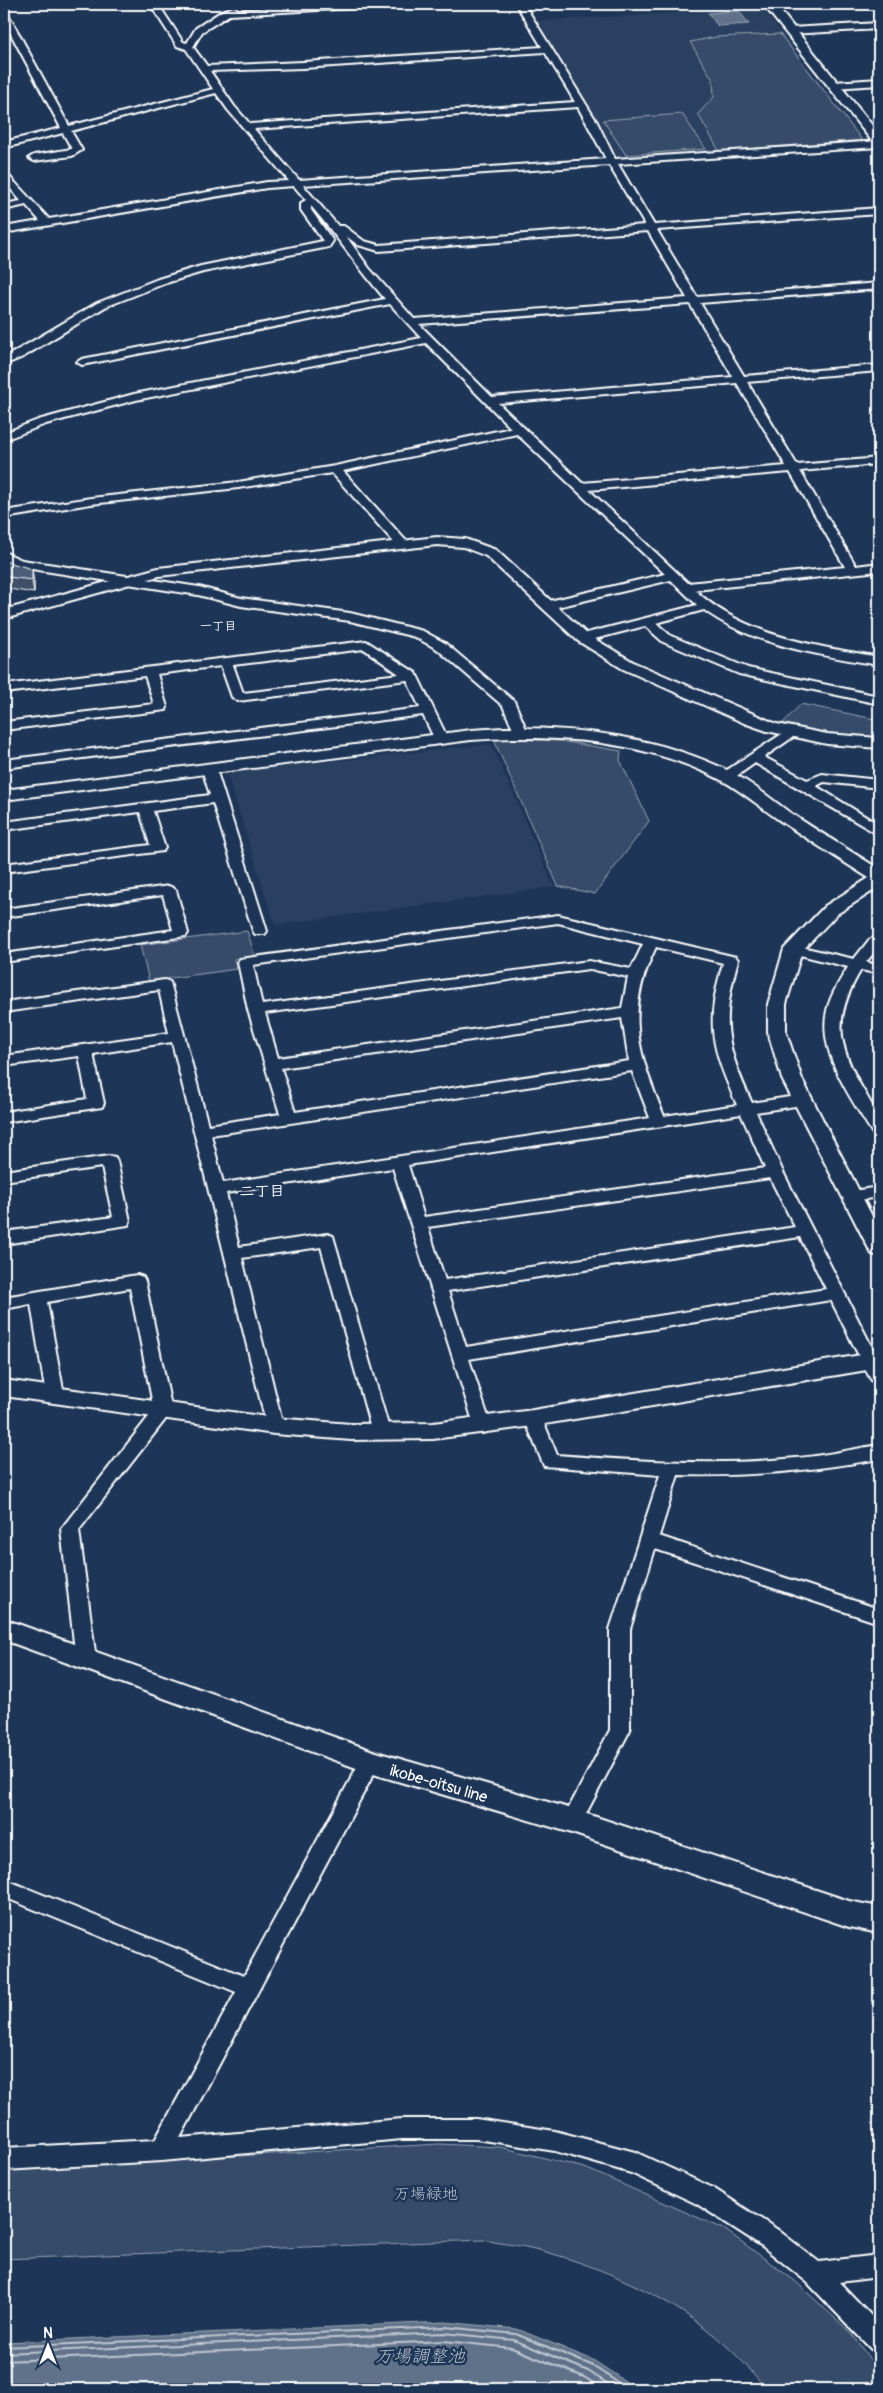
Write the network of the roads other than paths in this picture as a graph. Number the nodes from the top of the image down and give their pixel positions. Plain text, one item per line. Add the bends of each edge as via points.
1 (154, 4) edge
2 (243, 4) edge
3 (389, 4) edge
4 (520, 4) edge
5 (770, 4) edge
6 (225, 13) junction
7 (4, 14) edge
8 (879, 26) edge
9 (790, 31) junction
10 (189, 47) junction
11 (548, 49) junction
12 (203, 69) junction
13 (879, 82) edge
14 (834, 85) junction
15 (219, 90) junction
16 (580, 104) junction
17 (248, 127) junction
18 (67, 130) junction
19 (879, 143) edge
20 (4, 145) edge
21 (34, 158) dead end
22 (612, 162) junction
23 (4, 176) edge
24 (297, 183) junction
25 (7, 186) edge
26 (311, 201) junction
27 (28, 202) junction
28 (4, 206) edge
29 (879, 211) edge
30 (46, 222) junction
31 (332, 224) junction
32 (652, 228) junction
33 (4, 230) edge
34 (879, 286) edge
35 (392, 301) junction
36 (695, 301) junction
37 (411, 322) junction
38 (428, 340) junction
39 (4, 362) edge
40 (82, 362) dead end
41 (879, 368) edge
42 (742, 379) junction
43 (491, 400) junction
44 (520, 430) junction
45 (4, 437) edge
46 (879, 461) edge
47 (335, 469) junction
48 (795, 469) junction
49 (580, 487) junction
50 (4, 515) edge
51 (403, 545) junction
52 (4, 556) edge
53 (879, 567) edge
54 (853, 570) junction
55 (673, 576) junction
56 (132, 579) junction
57 (685, 587) junction
58 (549, 605) junction
59 (706, 606) junction
60 (4, 615) edge
61 (647, 621) junction
62 (583, 638) junction
63 (879, 661) edge
64 (226, 662) junction
65 (150, 671) junction
66 (411, 676) junction
67 (4, 689) edge
68 (879, 700) edge
69 (428, 711) junction
70 (4, 726) edge
71 (520, 731) junction
72 (791, 732) junction
73 (441, 739) junction
74 (879, 743) edge
75 (756, 757) junction
76 (4, 764) edge
77 (209, 769) junction
78 (726, 777) junction
79 (806, 784) junction
80 (879, 784) edge
81 (4, 794) edge
82 (218, 798) junction
83 (145, 808) junction
84 (4, 826) edge
85 (879, 831) edge
86 (4, 868) edge
87 (879, 878) edge
88 (4, 913) edge
89 (260, 931) dead end
90 (879, 939) edge
91 (651, 942) junction
92 (793, 949) junction
93 (4, 958) edge
94 (857, 964) junction
95 (879, 970) edge
96 (636, 974) junction
97 (4, 1007) edge
98 (256, 1010) junction
99 (629, 1012) junction
100 (178, 1036) junction
101 (85, 1050) junction
102 (4, 1061) edge
103 (272, 1064) junction
104 (637, 1065) junction
105 (802, 1100) junction
106 (745, 1108) junction
107 (288, 1116) junction
108 (4, 1117) edge
109 (660, 1122) junction
110 (879, 1130) edge
111 (201, 1131) junction
112 (399, 1162) junction
113 (775, 1172) junction
114 (4, 1176) edge
115 (218, 1189) junction
116 (879, 1192) edge
117 (852, 1196) junction
118 (418, 1223) junction
119 (805, 1231) junction
120 (4, 1238) edge
121 (879, 1249) edge
122 (234, 1253) junction
123 (438, 1287) junction
124 (836, 1293) junction
125 (38, 1298) junction
126 (4, 1303) edge
127 (460, 1354) junction
128 (877, 1366) edge
129 (4, 1388) edge
130 (54, 1395) junction
131 (163, 1410) junction
132 (534, 1418) junction
133 (274, 1426) junction
134 (482, 1426) junction
135 (382, 1432) junction
136 (879, 1452) edge
137 (672, 1470) junction
138 (649, 1540) junction
139 (879, 1616) edge
140 (4, 1629) edge
141 (86, 1660) junction
142 (370, 1762) junction
143 (572, 1821) junction
144 (4, 1888) edge
145 (879, 1920) edge
146 (248, 1987) junction
147 (162, 2150) junction
148 (4, 2159) edge
149 (879, 2266) edge
150 (816, 2274) junction
151 (879, 2340) edge

1 - 10 street via 180,44
2 - 6 street
3 - 6 street
4 - 11 street
5 - 9 main road
6 - 10 street via 199,30
7 - 18 street
8 - 9 street
9 - 14 main road
10 - 12 street
11 - 12 street
11 - 16 street
12 - 15 street
13 - 14 street
14 - 19 main road
15 - 17 street
15 - 18 street
16 - 17 street
16 - 22 street
17 - 24 street
18 - 20 street
18 - 21 street via 76,152
19 - 22 street
22 - 24 street
22 - 32 street
23 - 25 street
24 - 26 street
24 - 30 street via 267,184
25 - 27 street
26 - 31 street
26 - 39 street via 306,203 306,210 328,241 326,245 202,269 162,281 101,305
27 - 28 street
27 - 30 street
29 - 32 street
30 - 33 street
31 - 32 street via 361,243 379,248
31 - 35 street
32 - 36 street
34 - 36 street
35 - 37 street
35 - 40 street
36 - 37 street
36 - 42 street
37 - 38 street
38 - 43 street
38 - 45 street via 134,397 42,422
41 - 42 street
42 - 43 street
42 - 48 street
43 - 44 street
44 - 47 street
44 - 49 street
46 - 48 street
47 - 50 street
47 - 51 street
48 - 49 street
48 - 54 street
49 - 55 street
51 - 56 street via 190,568
51 - 58 street via 452,542 480,547
52 - 56 street via 19,563
53 - 54 street
54 - 57 street
55 - 57 street
55 - 58 street
56 - 60 street
56 - 71 street via 199,590 241,602 350,617 419,634 448,652 509,704
57 - 59 street
58 - 62 street
59 - 61 street
59 - 63 street via 732,621 774,638
61 - 62 street
61 - 68 street via 667,639 744,671
62 - 72 street via 629,666 750,720
64 - 65 street
64 - 66 street via 366,645
64 - 66 street via 238,697
65 - 67 street
65 - 70 street via 161,707
66 - 69 street
69 - 73 street
69 - 76 street
71 - 73 street
71 - 78 street via 572,734 630,743
72 - 74 street
72 - 75 street
73 - 77 street
75 - 78 street
75 - 79 street
77 - 81 street
77 - 82 street
78 - 87 street
79 - 80 street via 822,778
79 - 85 street
82 - 83 street
82 - 89 street
83 - 84 street
83 - 86 street via 158,848
87 - 92 street via 831,910
88 - 93 street via 169,890 181,933
90 - 94 street
91 - 96 street
91 - 98 street via 558,919 245,962
91 - 106 street via 730,960 721,996 720,1026 726,1063
92 - 94 street
92 - 105 street via 777,1004 777,1032
94 - 95 street
94 - 110 street via 832,1020 836,1046 844,1066
96 - 98 street via 589,965
96 - 99 street
97 - 100 street via 165,985
98 - 103 street
99 - 103 street
99 - 104 street
100 - 101 street
100 - 111 street
101 - 102 street
101 - 108 street via 96,1103
103 - 107 street
104 - 107 street
104 - 109 street
105 - 106 street
105 - 117 street
106 - 109 street
106 - 113 street
107 - 111 street
109 - 112 street
111 - 115 street
112 - 115 street
112 - 118 street
113 - 118 street
113 - 119 street
114 - 120 street via 109,1161 122,1221
115 - 122 street
116 - 117 street
117 - 121 street
118 - 123 street
119 - 123 street
119 - 124 street
122 - 133 street
122 - 135 street via 327,1240
123 - 127 street
124 - 127 street
124 - 128 street
125 - 126 street
125 - 130 street
125 - 131 street via 137,1281
127 - 134 street
128 - 132 street
129 - 130 street
130 - 131 street
131 - 133 street
131 - 141 street via 70,1530
132 - 134 street
132 - 137 street via 550,1461
133 - 135 street
134 - 135 street
136 - 137 street via 786,1466
137 - 138 street
138 - 139 street
138 - 143 street via 620,1629 620,1730
140 - 141 main road, ikobe-oitsu line
141 - 142 main road, ikobe-oitsu line
142 - 143 main road, ikobe-oitsu line
142 - 146 street
143 - 145 main road, ikobe-oitsu line via 849,1914
144 - 146 street
146 - 147 street
147 - 148 street
147 - 150 street via 402,2129 476,2129 555,2141 636,2163 705,2196 770,2238
149 - 150 street
150 - 151 street

